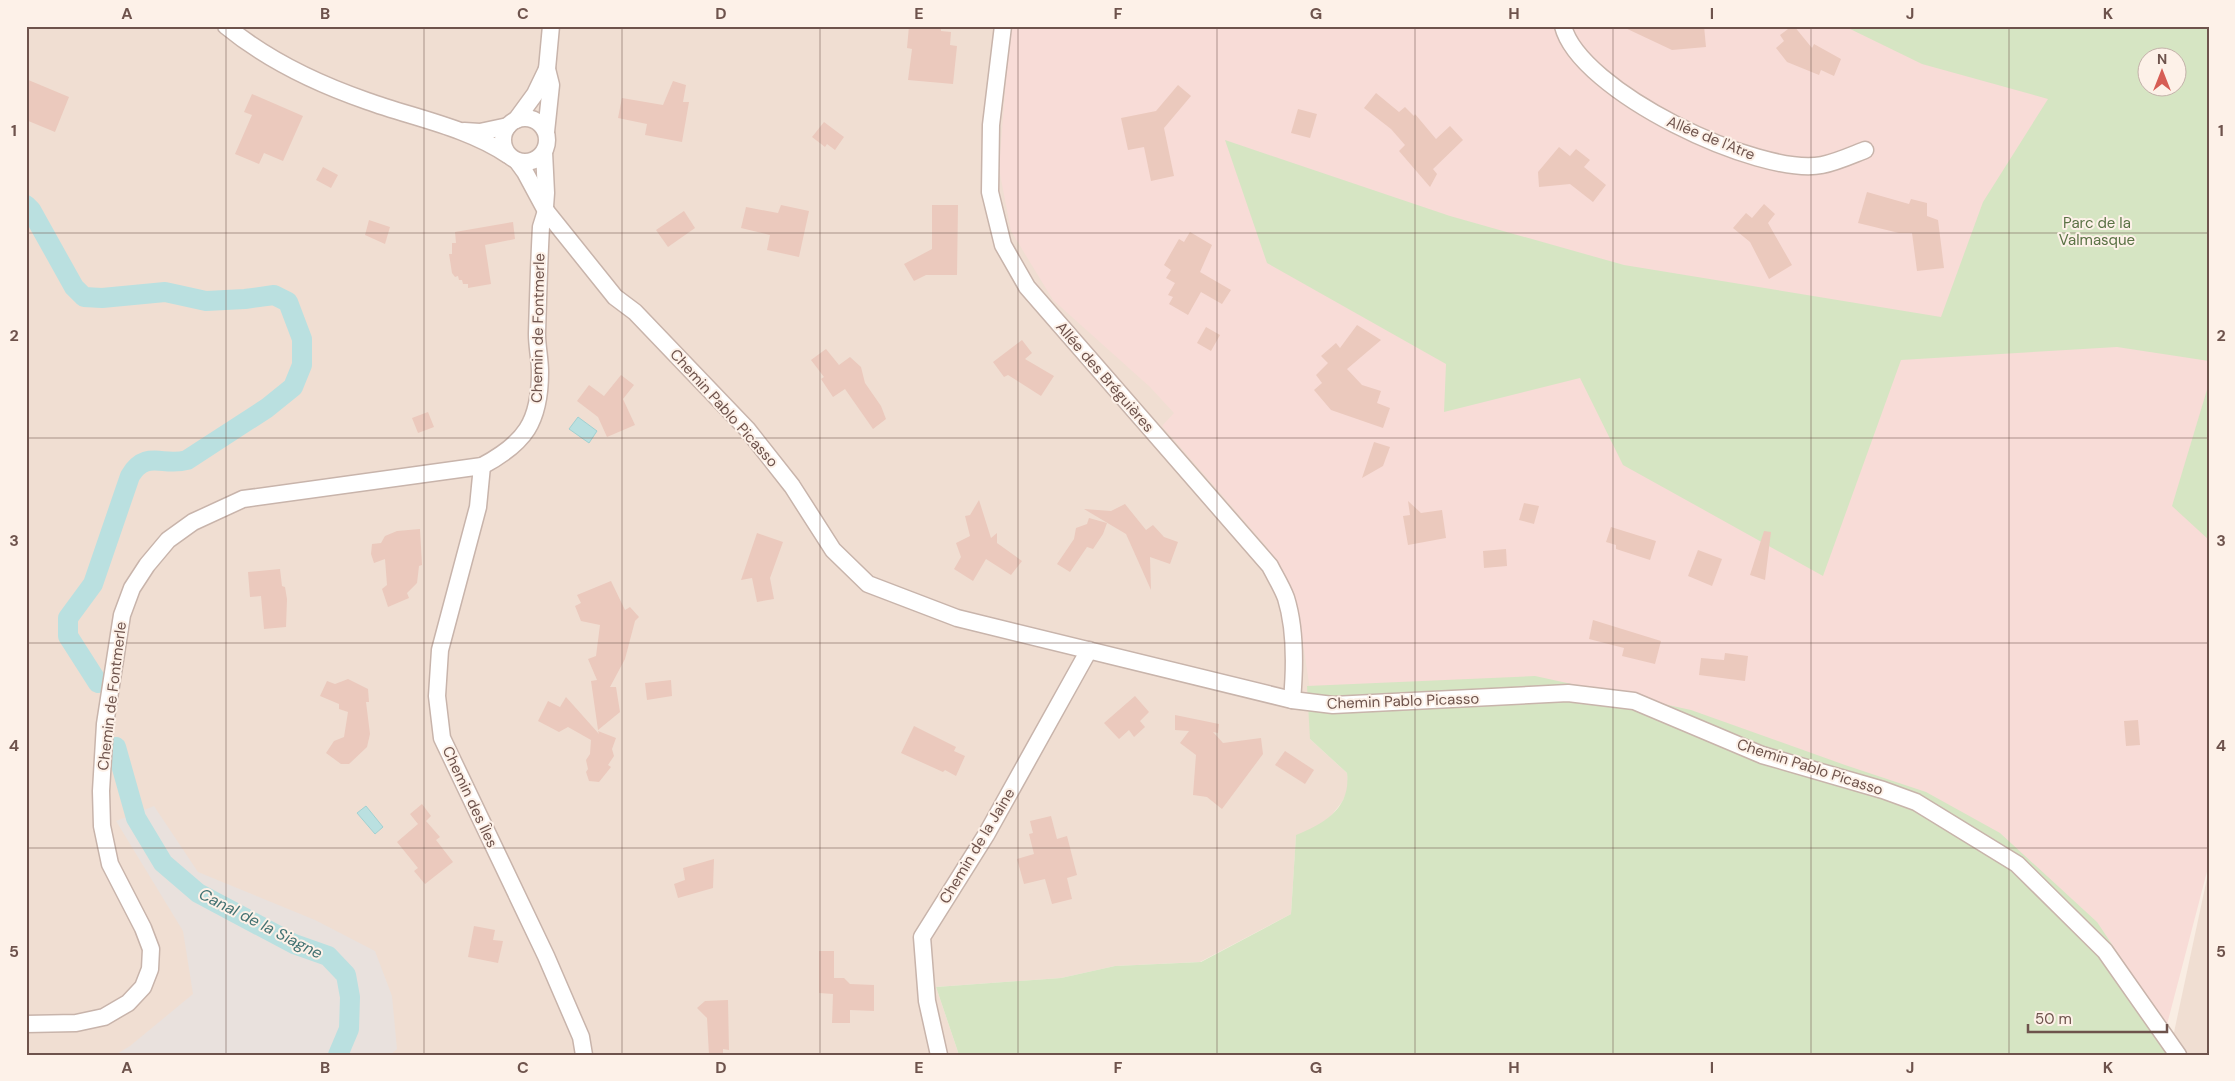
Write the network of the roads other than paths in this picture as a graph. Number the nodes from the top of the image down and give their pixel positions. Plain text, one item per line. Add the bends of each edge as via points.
1 (226, 26) edge
2 (551, 26) edge
3 (1003, 26) edge
4 (1563, 26) edge
5 (547, 69) junction
6 (512, 123) junction
7 (462, 131) junction
8 (546, 132) junction
9 (1865, 150) dead end
10 (544, 152) junction
11 (513, 158) junction
12 (545, 209) junction
13 (482, 466) junction
14 (1089, 650) junction
15 (1292, 700) junction
16 (26, 1024) edge
17 (584, 1055) edge
18 (939, 1055) edge
19 (2178, 1055) edge

1 - 7 street via 242,39 333,88
2 - 5 street
3 - 15 street, Allée des Bréguières via 991,125 990,192 1003,245 1027,287 1270,566 1286,598 1295,663
4 - 9 street, Allée de l'Atre via 1566,38 1597,73 1633,101 1676,126 1754,156 1789,164 1822,165
5 - 6 street via 531,101
5 - 8 street via 551,86
6 - 7 street via 480,132
6 - 8 street via 523,118 538,121
6 - 11 street via 505,131 503,144
7 - 11 street
8 - 10 street via 548,139
10 - 11 street via 532,162
10 - 12 street
11 - 12 street, Chemin Pablo Picasso
12 - 13 street, Chemin de Fontmerle via 541,227 537,337 539,403 527,431 502,455
12 - 14 street, Chemin Pablo Picasso via 615,297 635,312 747,429 792,486 833,550 868,584 957,618
13 - 16 street, Chemin de Fontmerle via 243,499 194,522 168,540 147,565 132,588 122,615 105,724 100,791 102,826 110,864 143,928 151,949 150,969 143,987 128,1004 104,1017 76,1023
13 - 17 street, Chemin des Îles via 478,507 440,650 437,696 442,738 546,956
14 - 15 street, Chemin Pablo Picasso
14 - 18 street, Chemin de la Jaine via 986,836 922,937 927,1001
15 - 19 street, Chemin Pablo Picasso via 1333,705 1568,693 1634,701 1762,755 1916,802 2017,864 2104,951

